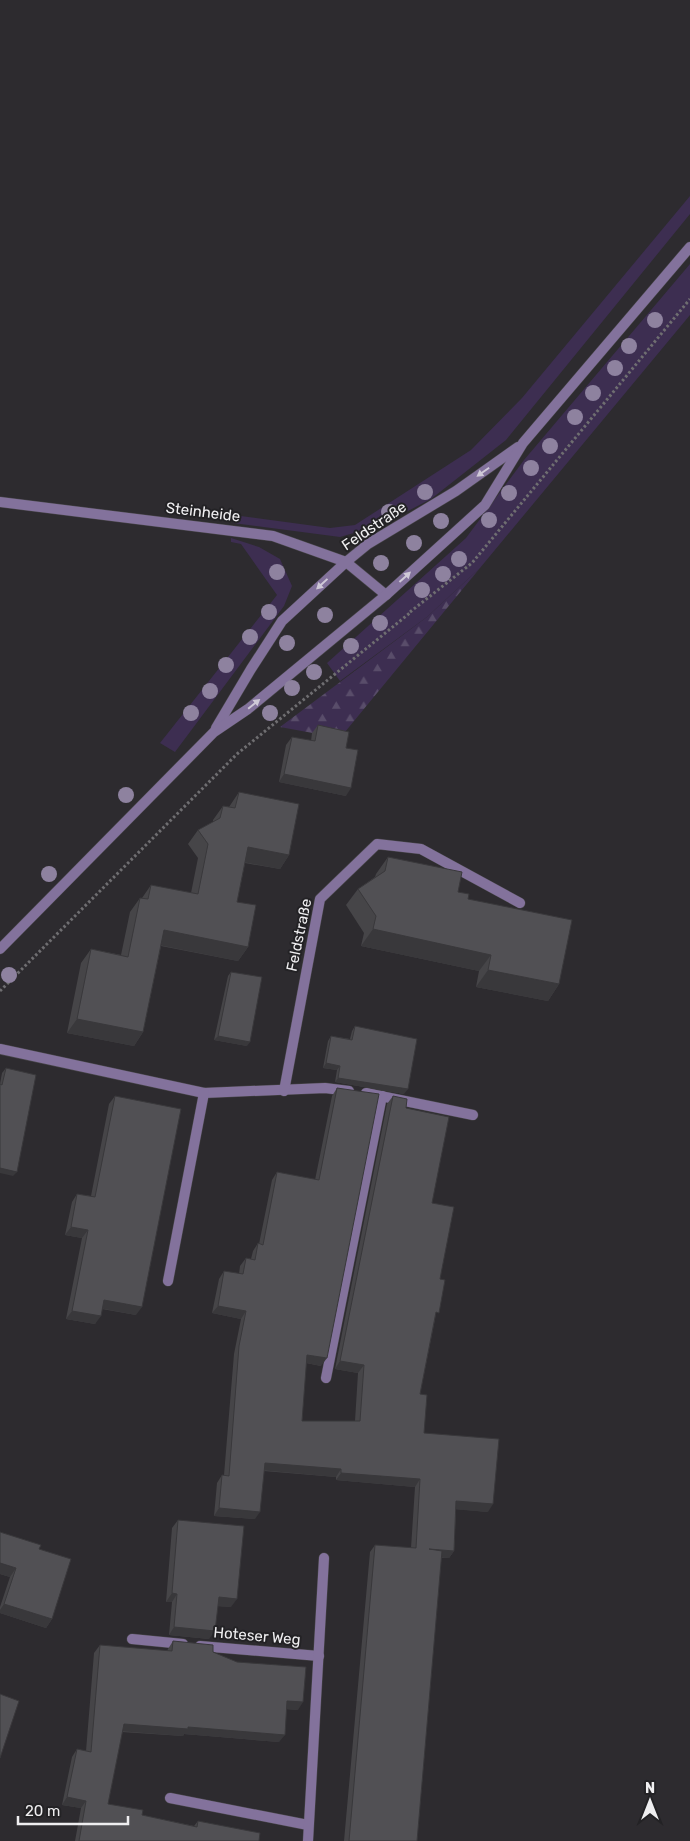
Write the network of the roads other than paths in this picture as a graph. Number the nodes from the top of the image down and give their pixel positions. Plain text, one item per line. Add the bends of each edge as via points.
1 (690, 247) edge
2 (523, 443) junction
3 (0, 502) edge
4 (346, 562) junction
5 (386, 595) junction
6 (214, 732) junction
7 (520, 903) dead end
8 (0, 949) edge
9 (0, 1049) edge
10 (284, 1091) junction
11 (204, 1093) junction
12 (382, 1096) junction
13 (473, 1114) dead end
14 (168, 1281) dead end
15 (326, 1378) dead end
16 (324, 1558) dead end
17 (132, 1639) dead end
18 (319, 1656) junction
19 (170, 1798) dead end
20 (308, 1825) junction
21 (308, 1841) edge

1 - 2 street, Feldstraße
2 -> 4 street, Feldstraße via 456,491 368,544
5 -> 2 street, Feldstraße via 485,505
3 - 4 street, Steinheide via 273,536
4 - 5 street, Steinheide
4 -> 6 street, Feldstraße via 282,621
6 -> 5 street, Feldstraße
6 - 8 street, Feldstraße
7 - 10 street, Feldstraße via 421,849 377,844 320,899
9 - 11 street
10 - 11 street
10 - 12 street via 325,1088
11 - 14 street
12 - 13 street
12 - 15 street
16 - 18 street, Hoteser Weg
17 - 18 street, Hoteser Weg
18 - 20 street, Hoteser Weg
19 - 20 street
20 - 21 street, Hoteser Weg

